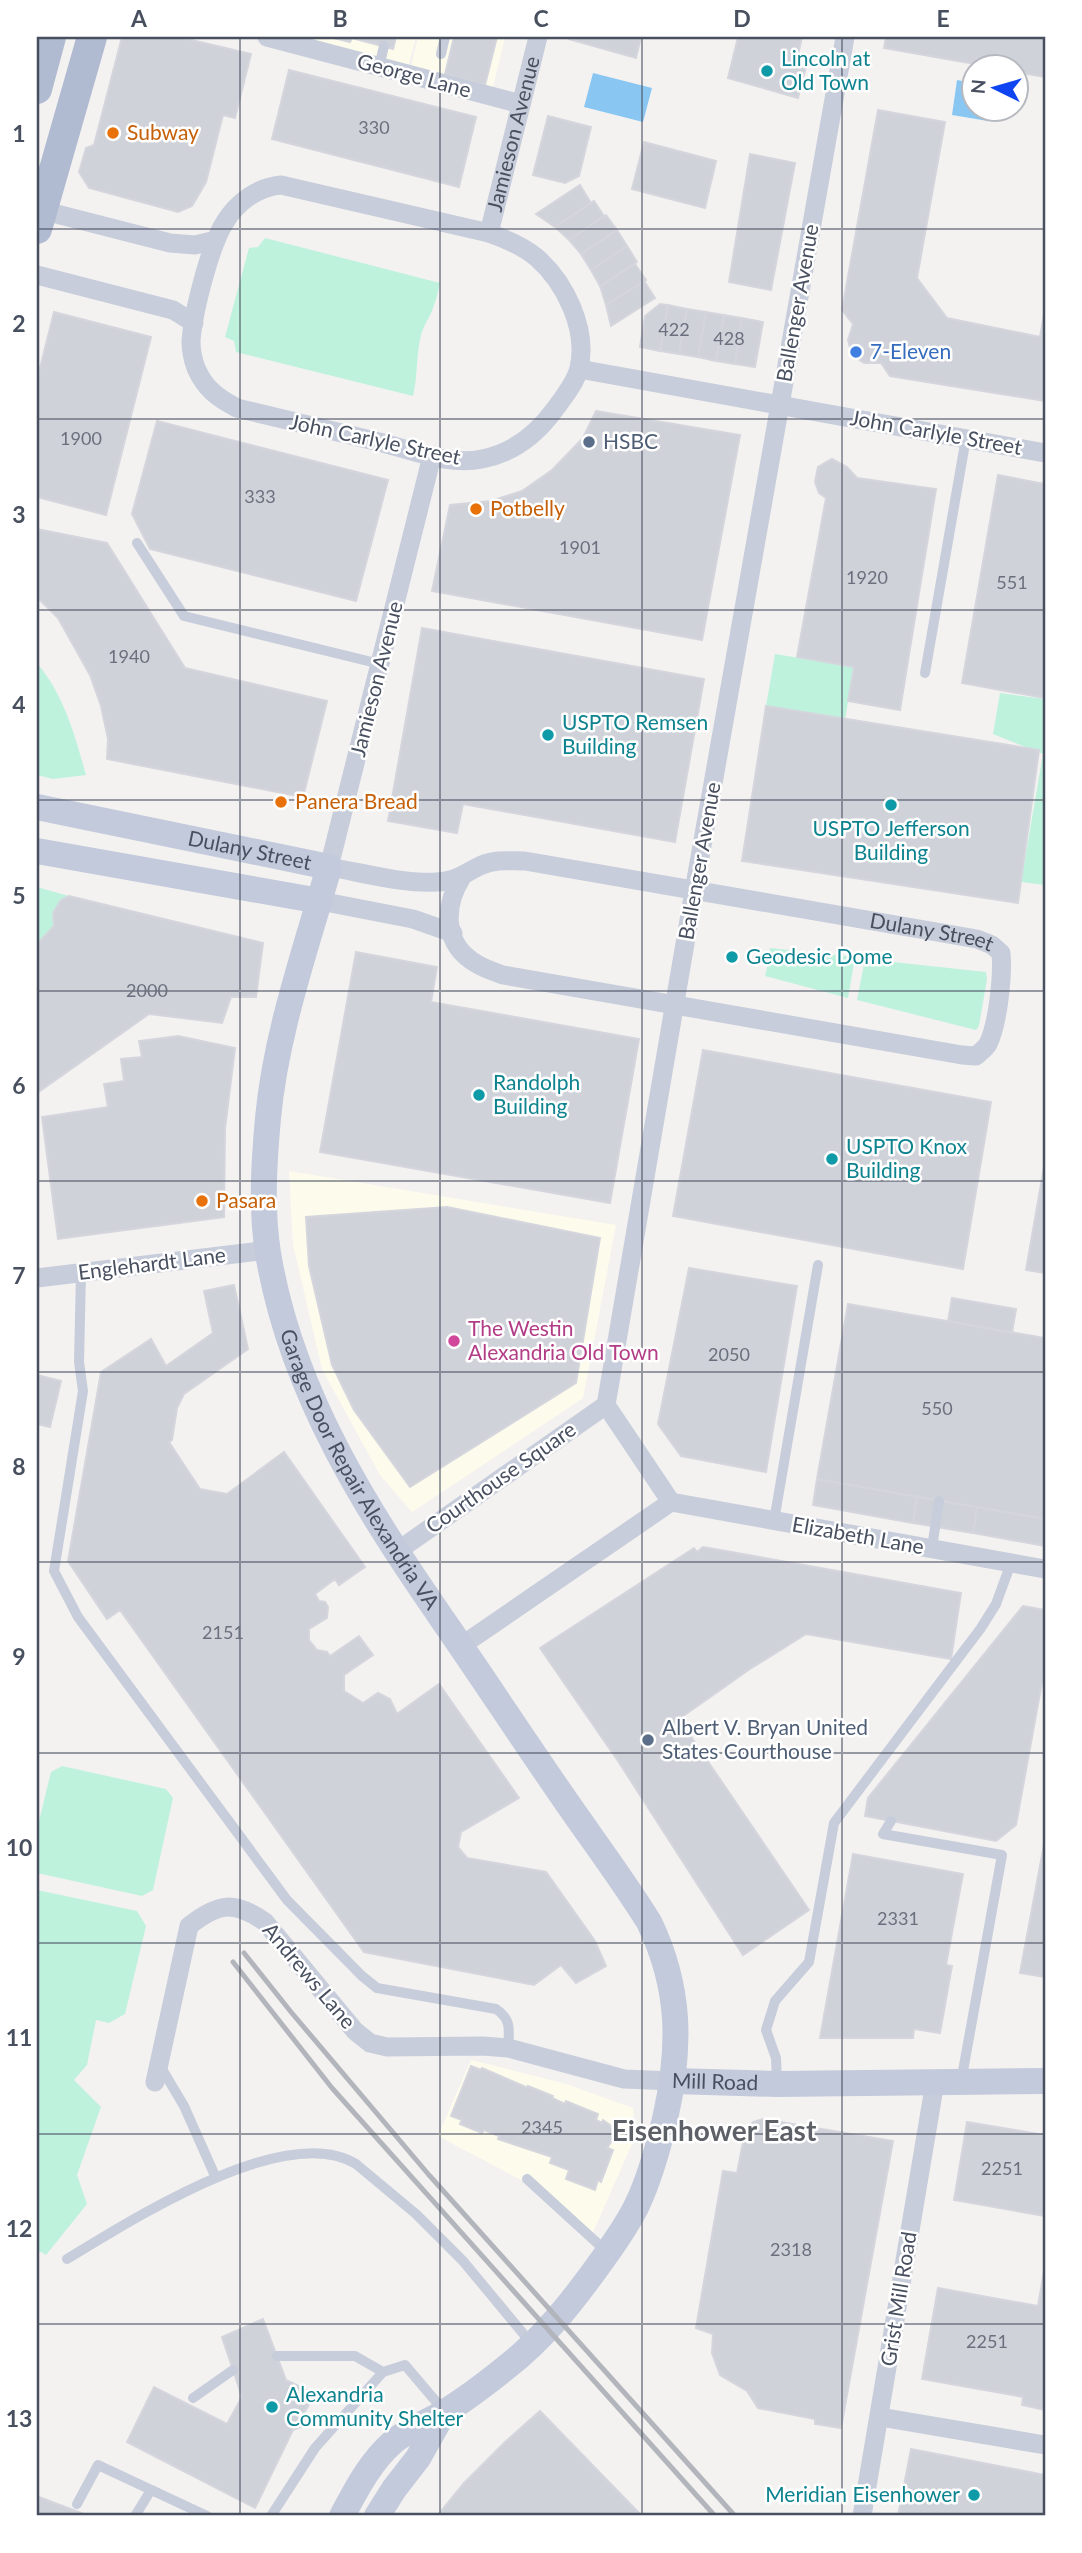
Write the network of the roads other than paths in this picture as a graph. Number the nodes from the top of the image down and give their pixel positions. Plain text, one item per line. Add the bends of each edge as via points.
1 (51, 37) edge
2 (92, 37) edge
3 (267, 37) edge
4 (446, 37) edge
5 (538, 37) edge
6 (845, 37) edge
7 (384, 46) dead end
8 (441, 54) dead end
9 (379, 66) junction
10 (37, 89) edge
11 (521, 104) junction
12 (39, 216) edge
13 (489, 233) junction
14 (216, 240) junction
15 (37, 275) edge
16 (194, 323) junction
17 (579, 369) junction
18 (780, 405) junction
19 (966, 438) junction
20 (1045, 453) edge
21 (432, 456) junction
22 (137, 544) dead end
23 (380, 664) junction
24 (925, 673) dead end
25 (37, 807) edge
26 (37, 851) edge
27 (330, 867) junction
28 (462, 877) junction
29 (694, 891) junction
30 (320, 901) junction
31 (453, 933) junction
32 (674, 1006) junction
33 (268, 1250) junction
34 (818, 1265) dead end
35 (81, 1273) junction
36 (37, 1278) edge
37 (606, 1405) junction
38 (939, 1501) dead end
39 (671, 1502) junction
40 (774, 1521) junction
41 (932, 1548) junction
42 (396, 1552) junction
43 (1011, 1563) junction
44 (1045, 1569) edge
45 (461, 1646) junction
46 (891, 1821) dead end
47 (508, 2048) junction
48 (157, 2073) joint
49 (673, 2081) junction
50 (1045, 2081) edge
51 (948, 2082) junction
52 (777, 2084) junction
53 (216, 2178) junction
54 (527, 2179) dead end
55 (608, 2252) junction
56 (67, 2259) dead end
57 (532, 2344) junction
58 (277, 2356) dead end
59 (233, 2370) dead end
60 (383, 2372) junction
61 (192, 2398) dead end
62 (445, 2412) junction
63 (880, 2417) junction
64 (1045, 2445) edge
65 (151, 2490) junction
66 (77, 2504) dead end
67 (135, 2516) edge
68 (207, 2516) edge
69 (271, 2516) edge
70 (342, 2516) edge
71 (377, 2516) edge
72 (862, 2516) edge

1 - 10 main road
2 - 12 main road
3 - 9 street, George Lane
4 - 8 lane
5 - 11 street, Jamieson Avenue
6 - 18 street, Ballenger Avenue
7 - 9 lane
9 - 11 street, George Lane
11 - 13 street, Jamieson Avenue
12 - 14 street via 170,243 195,245
13 - 14 street, John Carlyle Street via 282,185 251,194 224,222
13 - 17 street, John Carlyle Street via 536,257 557,280 575,318
14 - 16 street, John Carlyle Street
15 - 16 street via 173,310
16 - 21 street, John Carlyle Street via 191,342 196,368 217,398 237,408
17 - 18 street, John Carlyle Street
17 - 21 street, John Carlyle Street via 551,415 525,441 480,460
18 - 19 street, John Carlyle Street
18 - 29 street, Ballenger Avenue
19 - 20 street, John Carlyle Street
19 - 24 lane
21 - 23 street, Jamieson Avenue
22 - 23 lane via 184,616
23 - 27 street, Jamieson Avenue
25 - 27 street, Dulany Street
26 - 30 street, Dulany Street
27 - 28 street, Dulany Street via 411,881
27 - 30 street, Jamieson Avenue
28 - 29 street, Dulany Street via 483,864 525,861
28 - 31 street via 449,907
29 - 32 street, Ballenger Avenue
29 - 32 street, Dulany Street via 992,945 1001,953 1003,971 994,1023 986,1047 976,1056
30 - 31 street, Dulany Street via 413,919
30 - 33 street, Garage Door Repair Alexandria VA via 272,1085 266,1149
31 - 32 street, Dulany Street via 458,946 475,963 503,975
32 - 37 street, Ballenger Avenue
33 - 35 street, Englehardt Lane
33 - 42 street, Garage Door Repair Alexandria VA via 288,1335 314,1408
34 - 40 lane
35 - 36 street, Englehardt Lane
35 - 47 lane via 79,1362 83,1391 54,1571 78,1617 287,1900 362,1976 377,1988 496,2009 506,2016
37 - 39 street
37 - 42 street, Courthouse Square
38 - 41 lane
39 - 40 street, Elizabeth Lane
39 - 45 street
40 - 41 street, Elizabeth Lane
41 - 43 street, Elizabeth Lane
42 - 45 street, Garage Door Repair Alexandria VA
43 - 44 street, Elizabeth Lane
43 - 52 lane via 996,1604 981,1628 834,1823 809,1962 775,2001 766,2030 776,2057
45 - 49 street, Garage Door Repair Alexandria VA via 638,1903 656,1938 676,2010
46 - 51 lane via 883,1834 1002,1855
47 - 48 street, Andrews Lane via 370,2043 265,1922 247,1910 225,1906 189,1926
47 - 49 street, Andrews Lane via 624,2079
48 - 53 lane via 184,2106
49 - 52 street, Mill Road
49 - 55 street, Mill Road via 649,2175 637,2206
50 - 51 street, Mill Road
51 - 52 street, Mill Road
51 - 63 street, Grist Mill Road
53 - 56 lane via 158,2205
53 - 57 lane via 278,2158 323,2155 349,2160 446,2243
54 - 55 lane
55 - 57 street, Mill Road
57 - 62 street, Mill Road
58 - 60 lane via 355,2356
59 - 61 lane
60 - 62 lane via 405,2365
60 - 69 lane via 315,2448
62 - 70 street, Mill Road via 394,2441 371,2466
62 - 71 street, Mill Road
63 - 64 street
63 - 72 street, Grist Mill Road
65 - 66 lane via 98,2465
65 - 67 lane
65 - 68 lane

